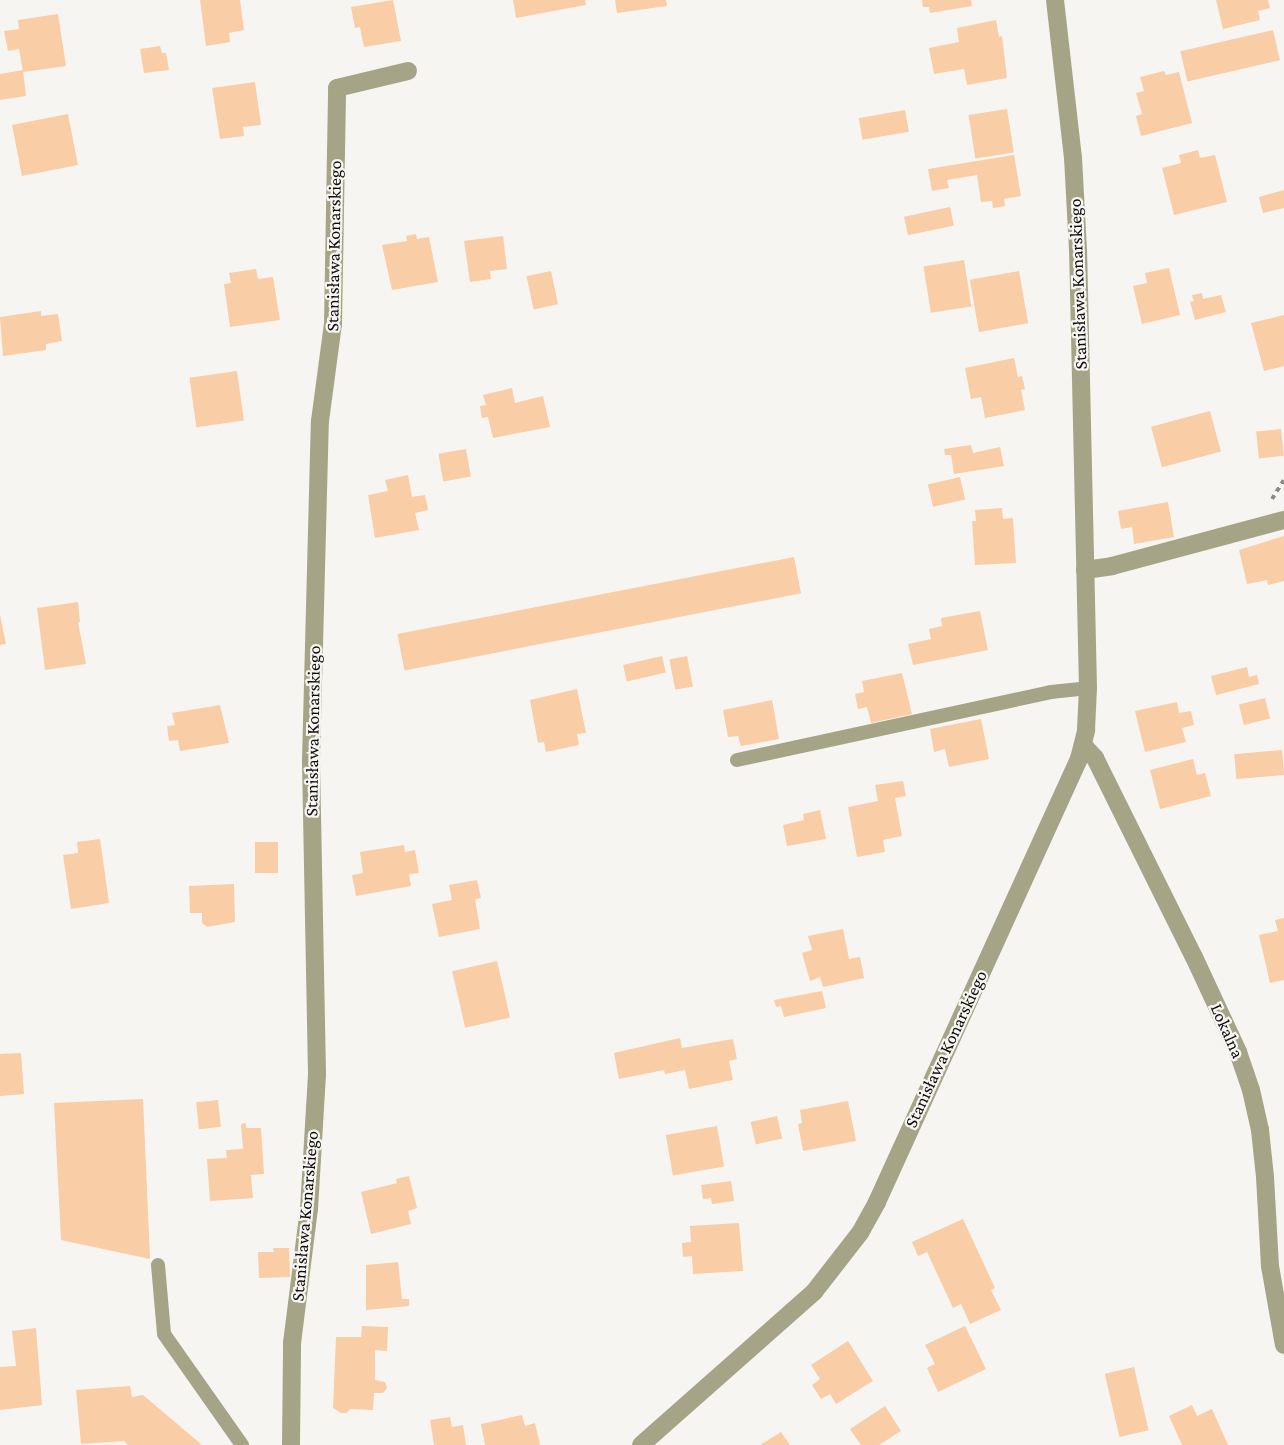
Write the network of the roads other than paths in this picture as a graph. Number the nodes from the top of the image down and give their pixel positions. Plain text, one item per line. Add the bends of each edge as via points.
1 (1054, 0) edge
2 (408, 71) dead end
3 (1284, 520) edge
4 (1085, 570) junction
5 (1088, 688) junction
6 (1083, 745) junction
7 (737, 760) dead end
8 (158, 1265) dead end
9 (1284, 1345) edge
10 (242, 1445) edge
11 (291, 1445) edge
12 (641, 1445) edge

1 - 4 street, Stanisława Konarskiego via 1073,158
2 - 11 street, Stanisława Konarskiego via 338,88 333,324 320,421 311,760 317,1074 309,1209 292,1343
3 - 4 street
4 - 5 street, Stanisława Konarskiego
5 - 6 street, Stanisława Konarskiego
5 - 7 lane
6 - 9 street, Lokalna via 1095,758 1124,814 1248,1080 1260,1130 1270,1266
6 - 12 street, Stanisława Konarskiego via 1073,775 860,1233 814,1292
8 - 10 lane via 164,1334

